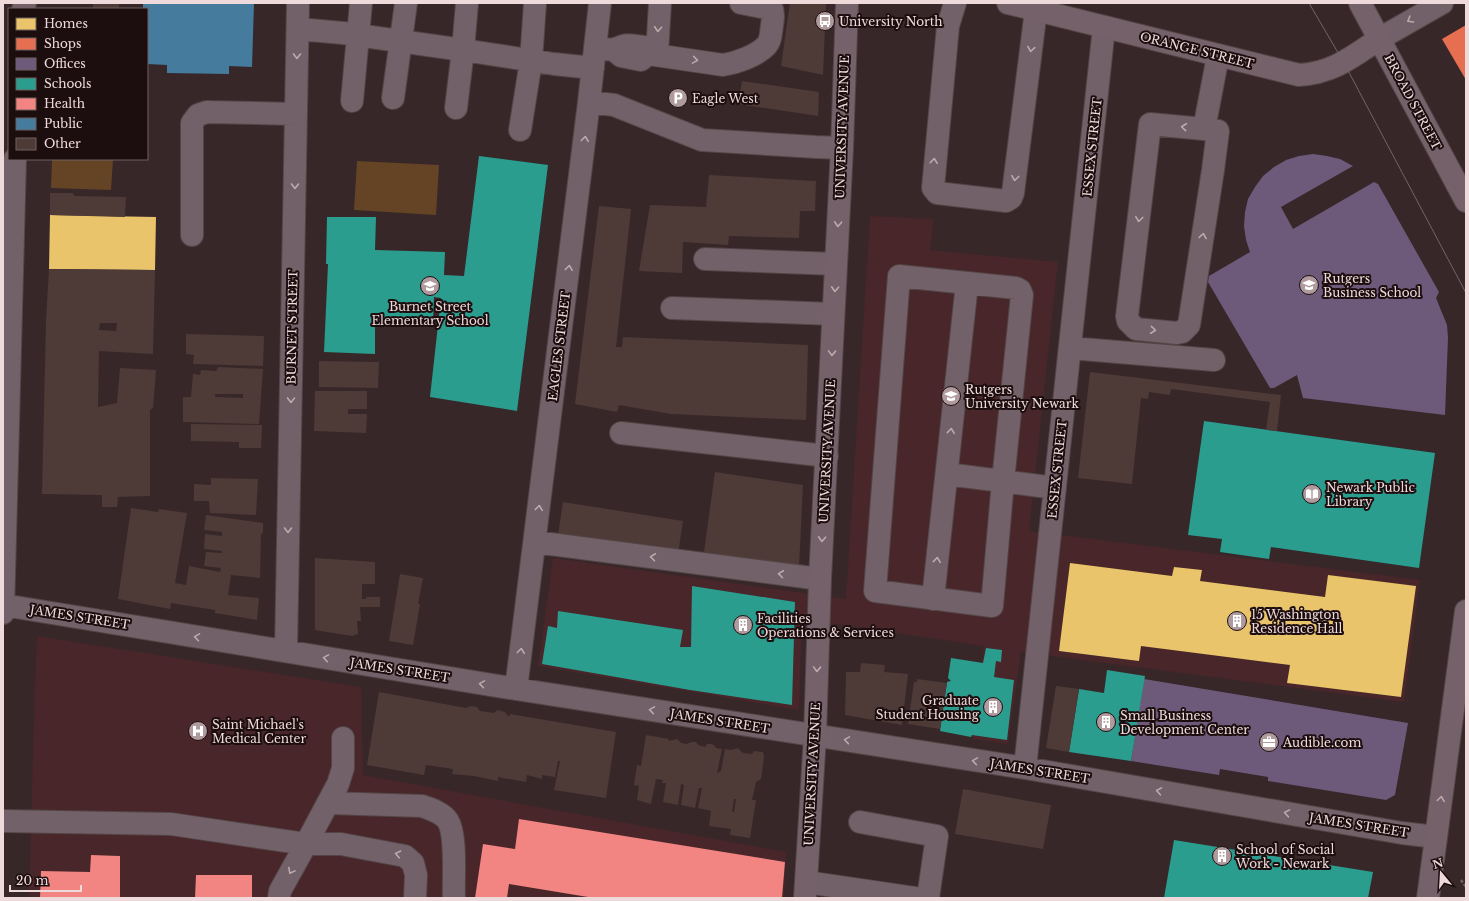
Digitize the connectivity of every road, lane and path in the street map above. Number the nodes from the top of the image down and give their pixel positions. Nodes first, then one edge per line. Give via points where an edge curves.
1 (298, 3) edge
2 (361, 3) edge
3 (406, 3) edge
4 (467, 3) edge
5 (535, 3) edge
6 (600, 3) edge
7 (660, 3) edge
8 (741, 3) edge
9 (847, 3) edge
10 (955, 3) edge
11 (1008, 3) edge
12 (1360, 3) edge
13 (1442, 3) edge
14 (1036, 10) junction
15 (1104, 28) junction
16 (298, 29) junction
17 (358, 35) junction
18 (1379, 39) junction
19 (400, 41) junction
20 (463, 50) junction
21 (652, 54) junction
22 (600, 55) junction
23 (1226, 57) junction
24 (531, 61) junction
25 (393, 98) dead end
26 (352, 101) dead end
27 (589, 102) junction
28 (456, 108) dead end
29 (296, 114) junction
30 (520, 130) dead end
31 (1211, 130) junction
32 (842, 148) junction
33 (15, 160) edge
34 (1466, 201) edge
35 (192, 235) dead end
36 (705, 259) dead end
37 (836, 264) junction
38 (967, 283) junction
39 (672, 308) dead end
40 (833, 314) junction
41 (1070, 348) junction
42 (1214, 360) dead end
43 (621, 433) dead end
44 (827, 456) junction
45 (946, 474) junction
46 (1003, 481) junction
47 (1055, 488) junction
48 (535, 542) junction
49 (820, 579) junction
50 (933, 599) junction
51 (3, 605) edge
52 (1466, 611) edge
53 (3, 613) edge
54 (286, 651) junction
55 (516, 689) junction
56 (815, 736) junction
57 (343, 738) dead end
58 (1025, 768) junction
59 (328, 803) junction
60 (3, 821) edge
61 (860, 822) dead end
62 (1436, 837) junction
63 (306, 844) junction
64 (1466, 883) edge
65 (1466, 887) edge
66 (806, 890) edge
67 (278, 898) edge
68 (415, 898) edge
69 (454, 898) edge
70 (915, 898) edge
71 (928, 898) edge
72 (1428, 898) edge

1 - 16 street, BURNET STREET
2 - 17 street
3 - 19 street
4 - 20 street
5 - 24 street
6 - 22 street, EAGLES STREET
7 -> 21 street
21 -> 8 street via 723,65 734,64 746,58 766,46 770,38 773,14 772,9
9 - 32 main road, UNIVERSITY AVENUE
14 -> 10 street via 1013,193 1006,201 937,193 932,188 948,26
11 - 14 main road, ORANGE STREET
12 - 18 main road, BROAD STREET
13 -> 18 street
14 - 15 main road, ORANGE STREET
15 - 23 main road, ORANGE STREET
15 - 41 street, ESSEX STREET
16 - 17 street
16 -> 29 street, BURNET STREET
17 - 19 street
17 - 26 street
18 - 23 main road, ORANGE STREET via 1344,63 1313,74 1299,75
18 - 34 main road, BROAD STREET
19 - 20 street
19 - 25 street
20 - 24 street
20 - 28 street
21 - 22 street via 641,60
22 - 24 street
22 - 27 street, EAGLES STREET
23 - 31 street
24 - 30 street
27 - 32 street via 614,105 702,140
48 -> 27 street, EAGLES STREET
29 - 35 street via 207,112 198,115 192,123
29 -> 54 street, BURNET STREET
31 -> 31 street via 1150,124 1127,316 1128,321 1136,329 1177,333 1189,325 1213,170
32 -> 37 main road, UNIVERSITY AVENUE
33 - 51 street
36 - 37 street
37 -> 40 main road, UNIVERSITY AVENUE
45 -> 38 street
38 - 46 street via 1016,288 1022,295
38 - 50 street via 899,276 875,591
39 - 40 street
40 -> 44 main road, UNIVERSITY AVENUE
41 - 42 street
41 - 47 street, ESSEX STREET
43 - 44 street
44 -> 49 main road, UNIVERSITY AVENUE
45 - 46 street
50 -> 45 street
46 - 47 street
46 - 50 street via 992,606
47 - 58 street, ESSEX STREET
49 -> 48 street
55 -> 48 street, EAGLES STREET
49 -> 56 main road, UNIVERSITY AVENUE
51 - 53 street
54 -> 51 street, JAMES STREET
62 -> 52 main road
55 -> 54 street, JAMES STREET
56 -> 55 street, JAMES STREET
58 -> 56 street, JAMES STREET
56 - 66 main road, UNIVERSITY AVENUE
57 - 59 street via 344,768
62 -> 58 street, JAMES STREET via 1394,832
59 - 63 street
59 - 69 street via 422,806 434,810 448,821 453,835
60 - 63 street via 171,824
61 - 71 street via 937,836
62 - 72 main road
63 -> 67 street
68 -> 63 street via 416,876 413,862 405,856 341,844
64 - 65 path via 1461,880
66 - 70 street

